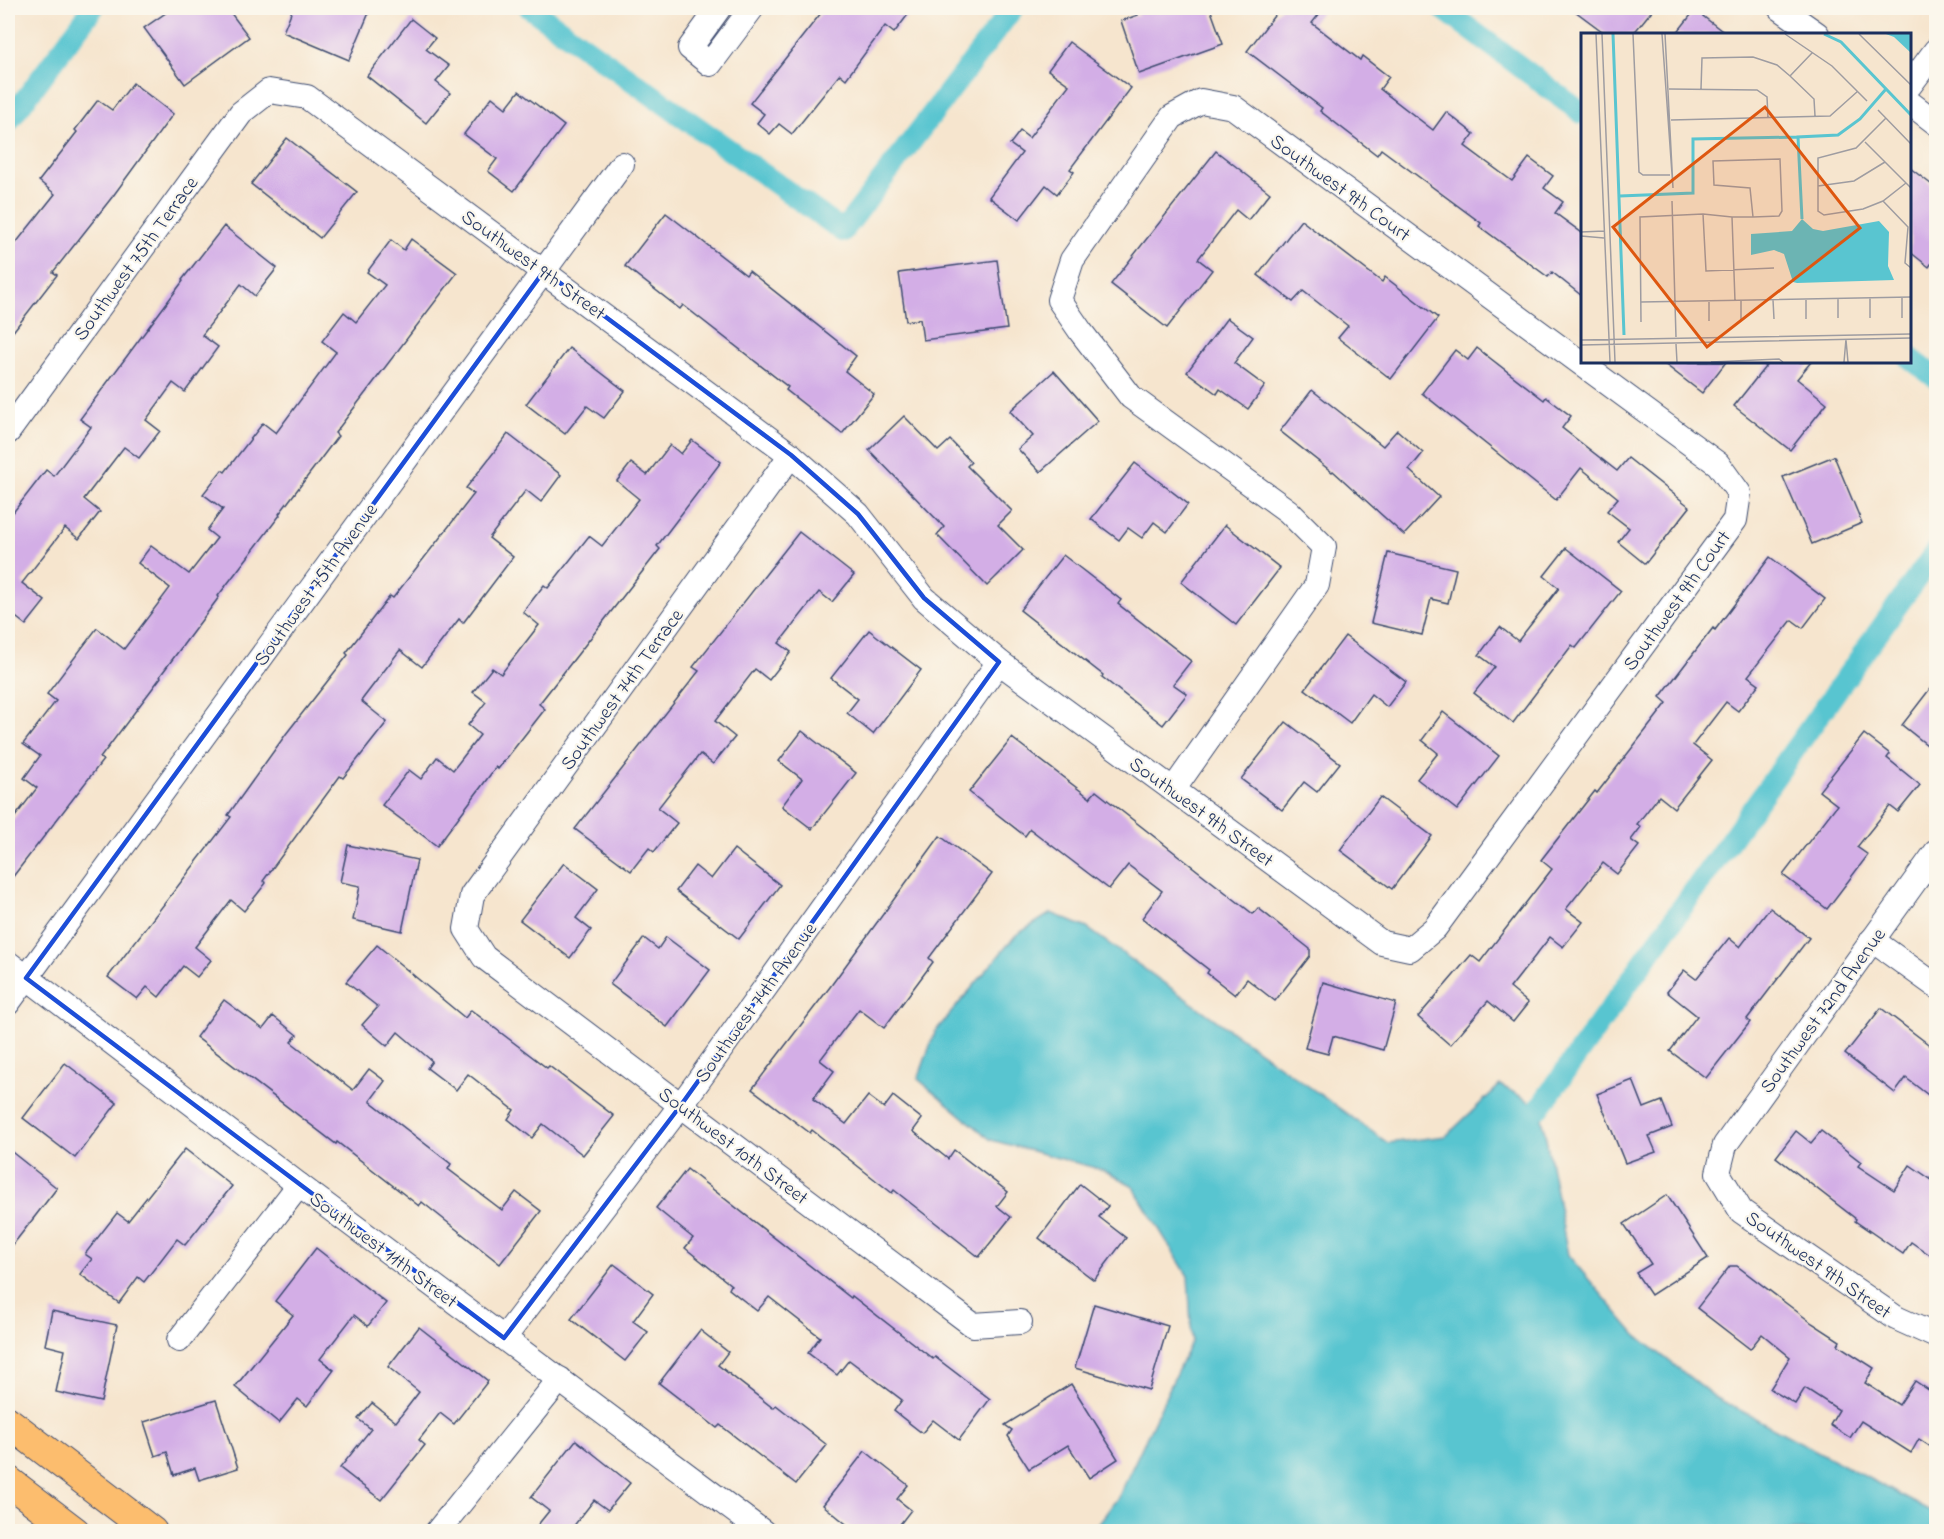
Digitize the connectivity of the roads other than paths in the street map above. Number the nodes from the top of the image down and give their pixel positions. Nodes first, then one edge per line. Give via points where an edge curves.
1 (719, 8) edge
2 (752, 8) edge
3 (1780, 8) edge
4 (1816, 33) edge
5 (1936, 50) edge
6 (1911, 84) edge
7 (269, 91) joint
8 (1911, 104) edge
9 (1936, 123) edge
10 (622, 164) dead end
11 (544, 271) junction
12 (8, 432) edge
13 (791, 455) junction
14 (999, 662) junction
15 (1173, 790) junction
16 (1936, 852) edge
17 (466, 929) joint
18 (1872, 940) junction
19 (1410, 949) joint
20 (17, 971) edge
21 (1936, 986) edge
22 (8, 1003) edge
23 (681, 1105) junction
24 (1719, 1173) joint
25 (299, 1185) junction
26 (1020, 1322) dead end
27 (1936, 1336) edge
28 (504, 1338) junction
29 (179, 1340) dead end
30 (560, 1379) junction
31 (8, 1422) edge
32 (8, 1481) edge
33 (75, 1532) edge
34 (152, 1532) edge
35 (437, 1532) edge
36 (763, 1532) edge

1 - 2 street via 690,48 710,64
3 - 4 street
5 - 6 street
7 - 11 street, Southwest 9th Street via 307,97
7 - 12 street, Southwest 75th Terrace via 241,113
8 - 9 street
10 - 11 street, Southwest 75th Avenue
11 - 13 street, Southwest 9th Street
11 - 20 street, Southwest 75th Avenue
13 - 14 street, Southwest 9th Street via 858,514 924,598
13 - 17 street, Southwest 74th Terrace via 472,895
14 - 15 street, Southwest 9th Street
14 - 23 street, Southwest 74th Avenue
15 - 19 street, Southwest 9th Street via 1382,943
15 - 19 street, Southwest 9th Court via 1317,585 1324,547 1288,511 1131,397 1059,300 1072,260 1172,117 1201,101 1233,107 1718,464 1739,493 1735,520 1435,928
16 - 18 street, Southwest 72nd Avenue
17 - 23 street, Southwest 10th Street via 484,957
18 - 21 street
18 - 24 street, Southwest 72nd Avenue via 1725,1145
20 - 22 street, Southwest 75th Avenue
20 - 25 street, Southwest 11th Street
23 - 26 street, Southwest 10th Street via 974,1325
23 - 28 street, Southwest 74th Avenue
24 - 27 street, Southwest 9th Street via 1741,1211 1896,1318
25 - 28 street, Southwest 11th Street
25 - 29 street
28 - 30 street, Southwest 11th Street
30 - 35 street
30 - 36 street, Southwest 11th Street
31 - 34 main road
32 - 33 main road

